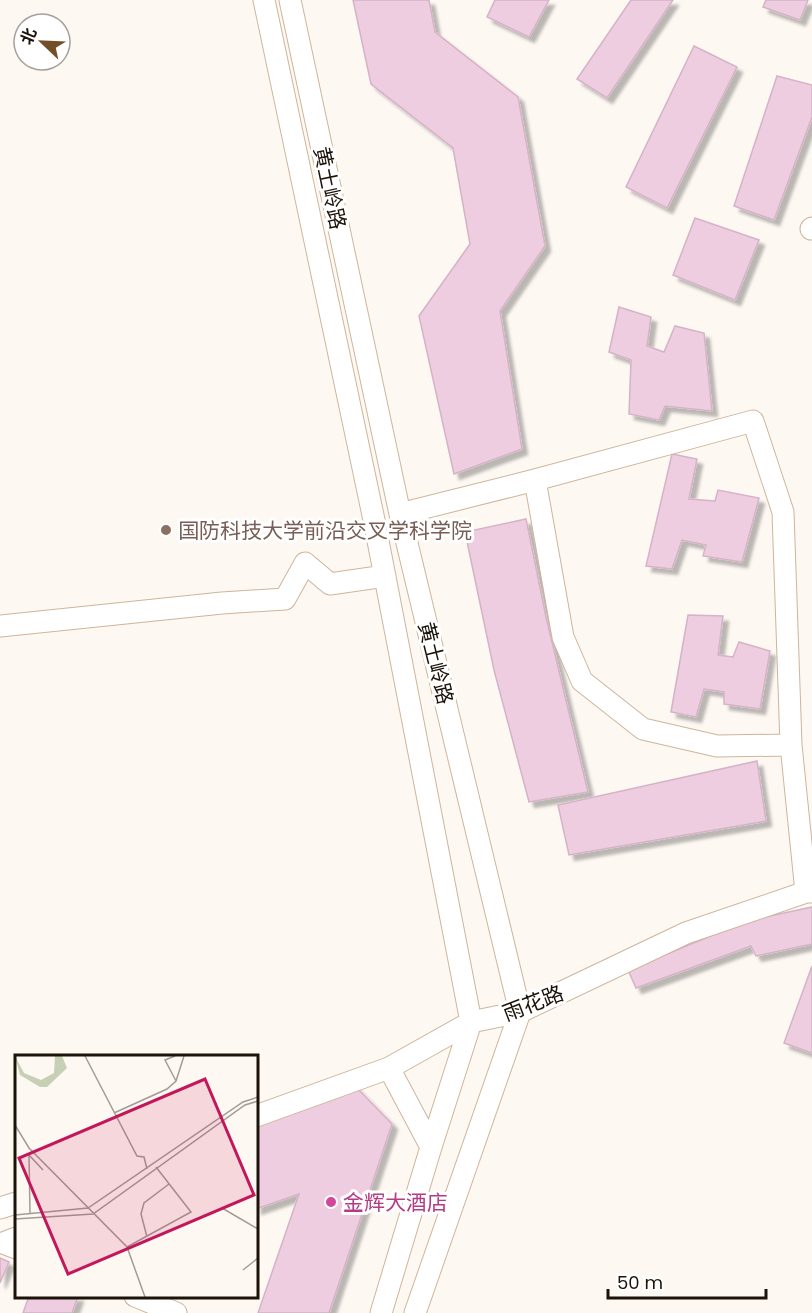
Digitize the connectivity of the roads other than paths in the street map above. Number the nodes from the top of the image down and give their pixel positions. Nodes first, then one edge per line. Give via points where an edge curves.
1 (264, 0) edge
2 (290, 0) edge
3 (535, 480) junction
4 (400, 514) junction
5 (385, 576) junction
6 (0, 626) edge
7 (791, 745) junction
8 (809, 892) edge
9 (520, 1012) junction
10 (471, 1023) junction
11 (389, 1068) junction
12 (258, 1115) edge
13 (430, 1148) junction
14 (15, 1203) edge
15 (0, 1208) edge
16 (15, 1238) edge
17 (15, 1248) edge
18 (140, 1298) edge
19 (176, 1313) edge
20 (381, 1313) edge
21 (415, 1313) edge

1 - 5 street, 黄土岭路
2 - 4 street, 黄土岭路
3 - 4 street
3 - 7 street via 563,637 582,681 642,729 717,746
3 - 7 street via 753,421 783,512
4 - 9 street, 黄土岭路
5 - 6 street via 330,584 305,562 285,599
5 - 10 street, 黄土岭路
7 - 8 street
8 - 9 street, 雨花路 via 686,933
9 - 10 street, 雨花路
9 - 21 street
10 - 11 street, 雨花路
10 - 13 street, 黄土岭路
11 - 12 street, 雨花路
11 - 13 street
13 - 20 street, 黄土岭路
14 - 15 street
16 - 17 street via 3,1243
18 - 19 street

